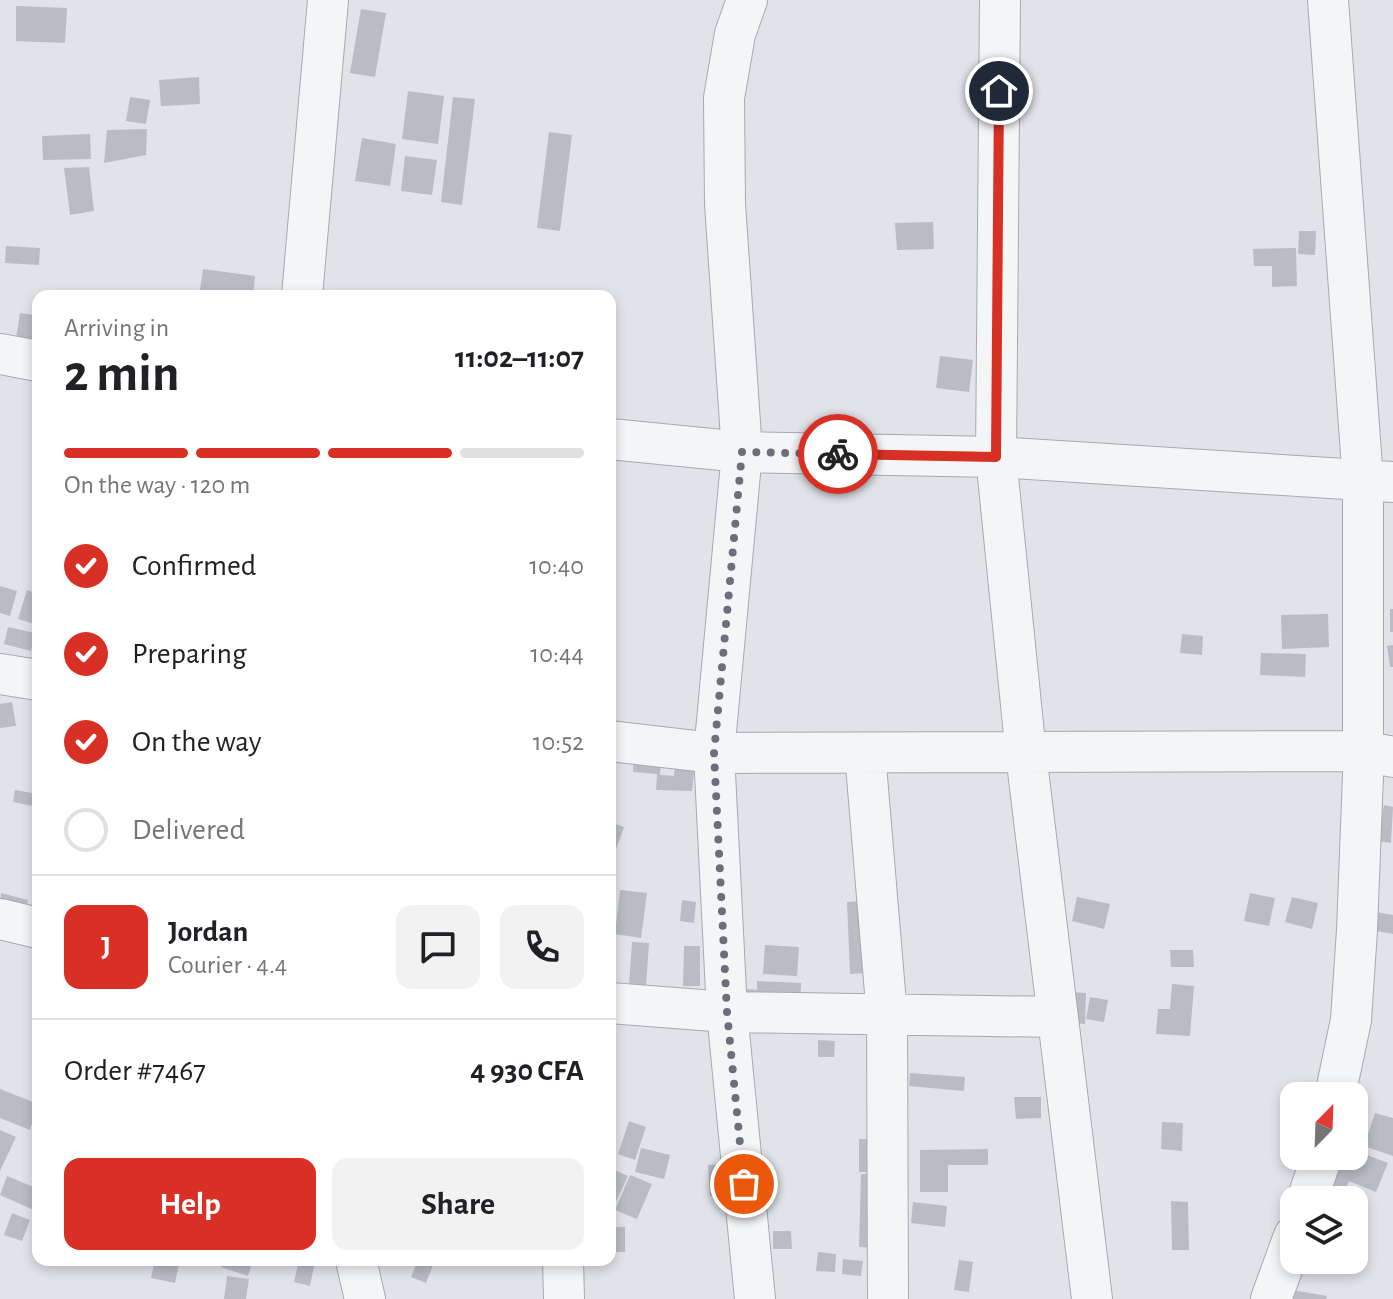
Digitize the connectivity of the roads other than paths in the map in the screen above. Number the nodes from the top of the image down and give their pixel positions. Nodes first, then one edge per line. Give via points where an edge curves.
1 (328, 0) edge
2 (747, 0) edge
3 (1000, 0) edge
4 (1328, 0) edge
5 (303, 290) edge
6 (0, 354) edge
7 (32, 360) edge
8 (616, 440) edge
9 (742, 452) junction
10 (996, 457) junction
11 (1378, 481) edge
12 (0, 674) edge
13 (32, 679) edge
14 (616, 742) edge
15 (714, 753) junction
16 (865, 753) junction
17 (1026, 754) junction
18 (1378, 754) edge
19 (616, 1003) edge
20 (727, 1012) junction
21 (887, 1016) junction
22 (1058, 1017) junction
23 (1338, 1082) edge
24 (357, 1266) edge
25 (563, 1266) edge
26 (1280, 1274) edge
27 (365, 1299) edge
28 (564, 1299) edge
29 (755, 1299) edge
30 (888, 1299) edge
31 (1092, 1299) edge
32 (1271, 1299) edge

1 - 5 street
2 - 9 street via 724,98 725,204
3 - 10 street
4 - 11 street
6 - 7 street
8 - 9 street
9 - 10 street
9 - 15 street
10 - 11 street
10 - 17 street
11 - 18 street
12 - 13 street
14 - 15 street
15 - 16 street
15 - 20 street
16 - 17 street
16 - 21 street
17 - 18 street
17 - 22 street
18 - 23 street via 1351,1020
19 - 20 street
20 - 21 street
20 - 29 street
21 - 22 street
21 - 30 street
22 - 31 street
24 - 27 street
25 - 28 street
26 - 32 street

